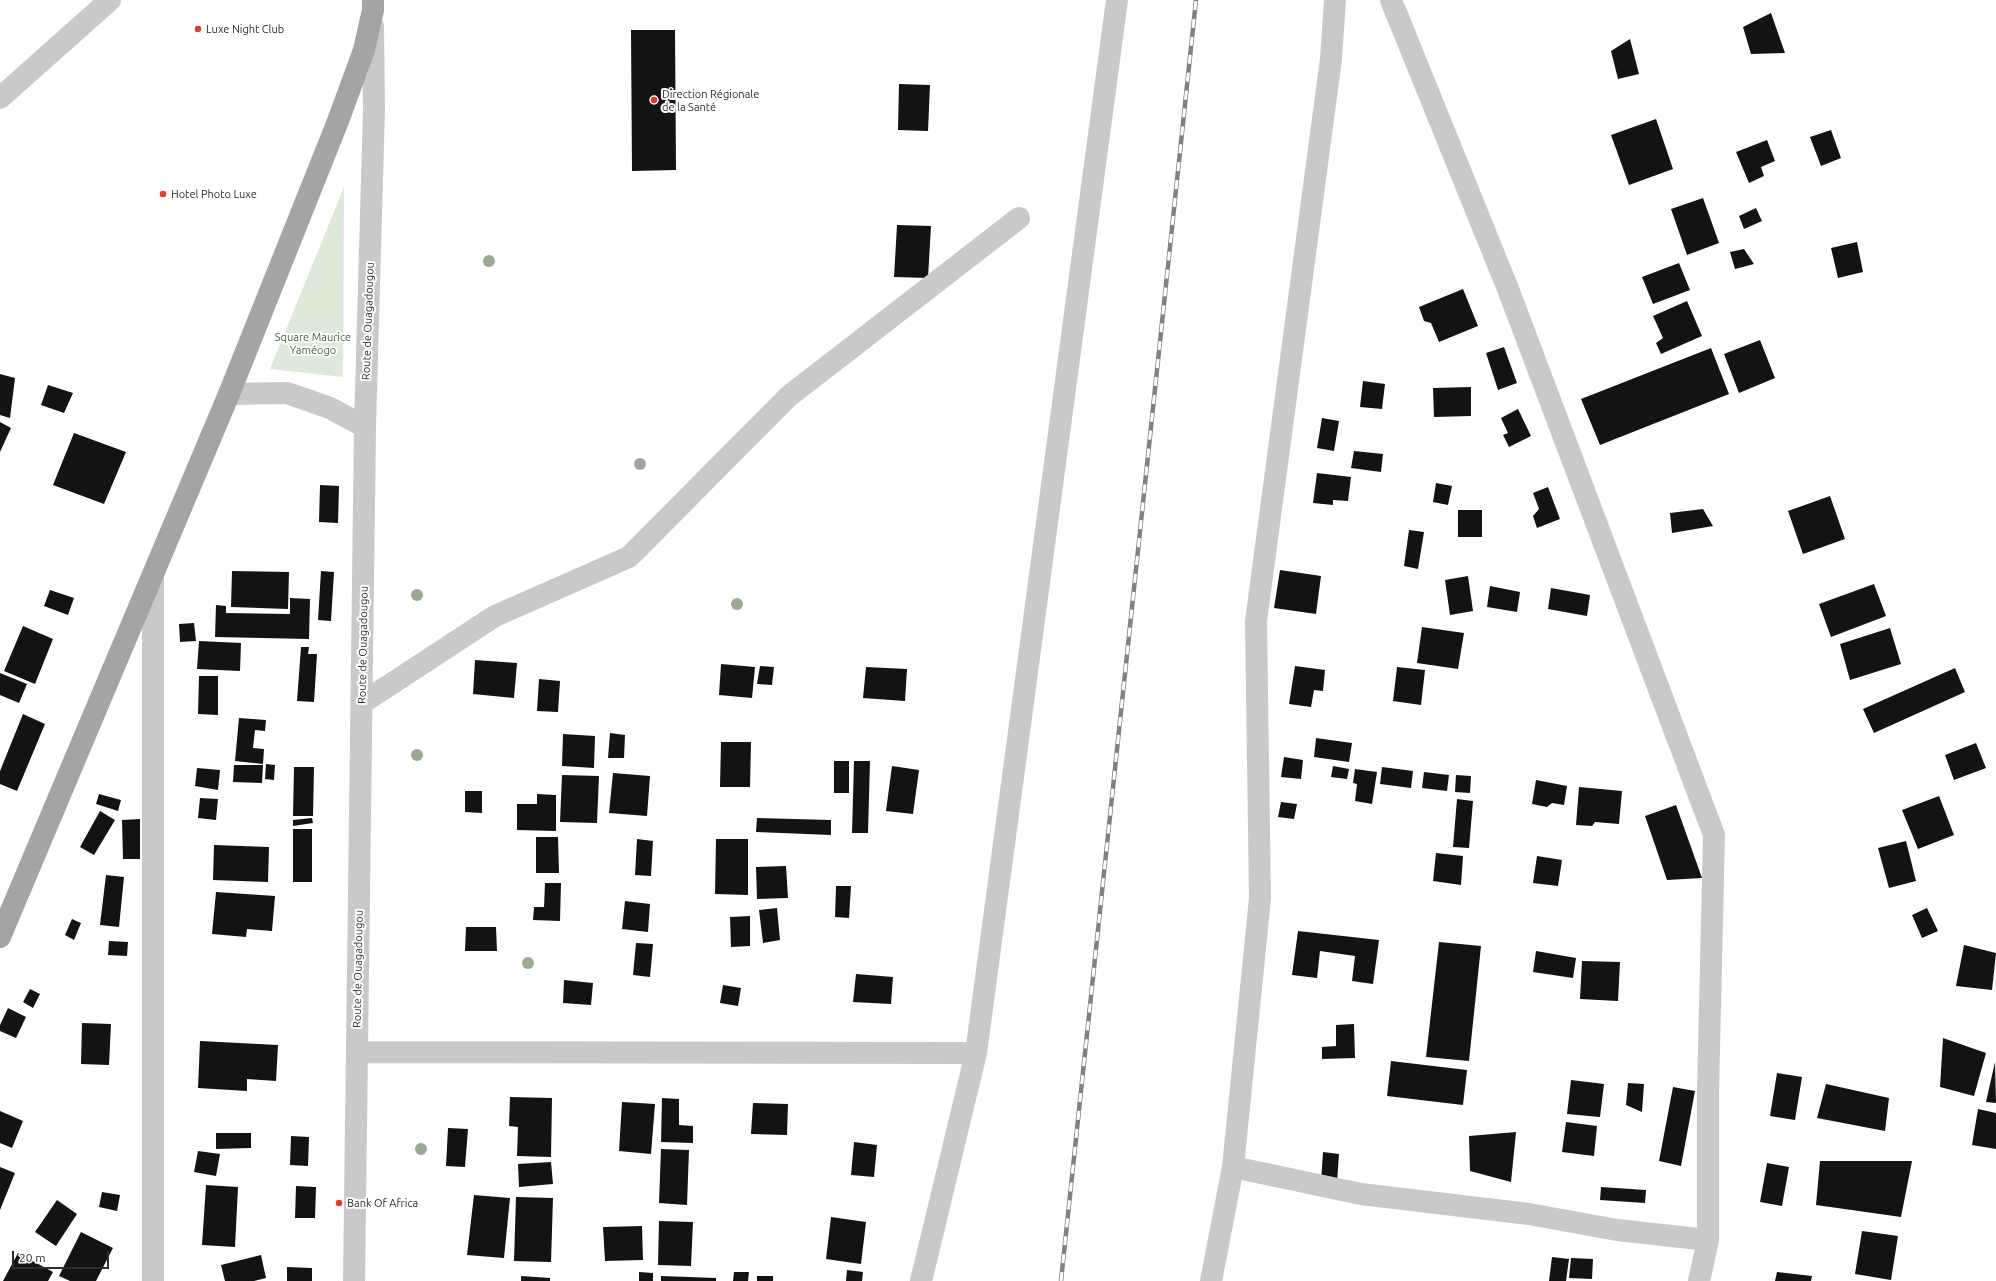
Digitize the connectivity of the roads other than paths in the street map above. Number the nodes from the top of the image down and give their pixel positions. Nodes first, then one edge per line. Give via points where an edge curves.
1 (110, 0) edge
2 (1117, 0) edge
3 (1335, 0) edge
4 (1391, 0) edge
5 (373, 5) edge
6 (0, 98) edge
7 (1019, 218) dead end
8 (229, 394) junction
9 (365, 427) junction
10 (153, 576) junction
11 (362, 703) junction
12 (0, 937) edge
13 (357, 1052) junction
14 (976, 1053) junction
15 (1233, 1167) junction
16 (1708, 1240) junction
17 (153, 1281) edge
18 (354, 1281) edge
19 (921, 1281) edge
20 (1211, 1281) edge
21 (1699, 1281) edge

1 - 6 street
2 - 14 street
3 - 15 street via 1330,67 1256,621 1260,898
4 - 16 street via 1508,290 1714,835 1708,1084
5 - 8 main road via 364,50 338,121
5 - 9 street, Route de Ouagadougou via 374,110
7 - 11 street via 789,396 629,557 495,616
8 - 9 street via 287,393 330,408
8 - 10 main road
9 - 11 street, Route de Ouagadougou
10 - 12 main road
10 - 17 street
11 - 13 street, Route de Ouagadougou
13 - 14 street
13 - 18 street, Route de Ouagadougou
14 - 19 street
15 - 16 street via 1361,1194 1529,1214 1617,1230
15 - 20 street
16 - 21 street

